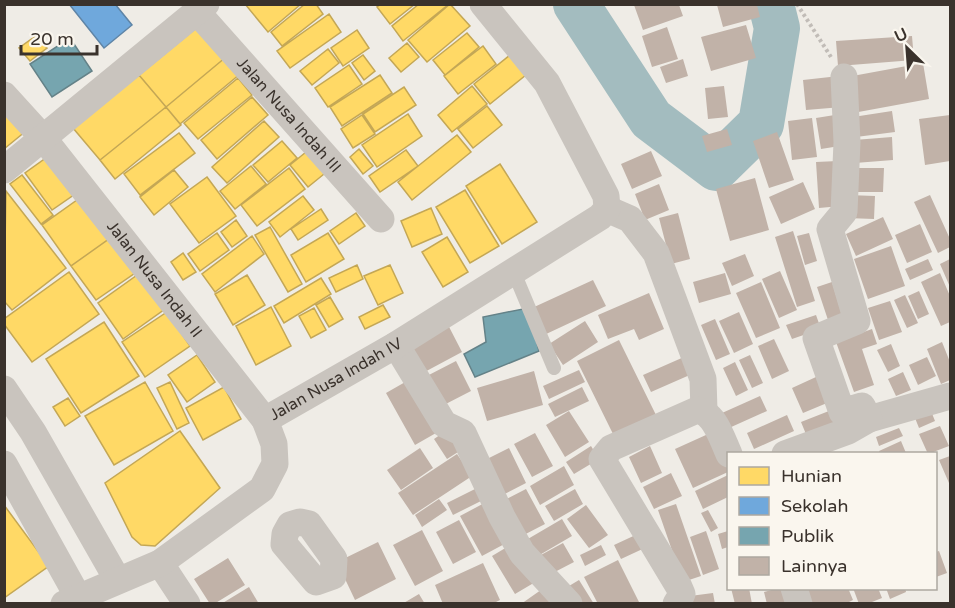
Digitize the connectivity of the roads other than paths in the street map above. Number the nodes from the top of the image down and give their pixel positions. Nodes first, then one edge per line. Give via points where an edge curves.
1 (483, 4) edge
2 (202, 8) edge
3 (844, 77) road end
4 (4, 95) edge
5 (44, 139) junction
6 (4, 170) edge
7 (607, 206) junction
8 (381, 219) dead end
9 (513, 270) junction
10 (396, 345) junction
11 (554, 368) dead end
12 (4, 389) edge
13 (951, 396) edge
14 (704, 411) junction
15 (869, 419) junction
16 (265, 420) junction
17 (728, 452) edge
18 (788, 452) edge
19 (4, 464) edge
20 (261, 489) junction
21 (290, 525) dead end
22 (160, 563) junction
23 (117, 579) junction
24 (71, 600) edge
25 (187, 603) edge
26 (569, 603) edge
27 (676, 603) edge

1 - 7 street via 547,83
2 - 5 street
2 - 8 street, Jalan Nusa Indah III
3 - 15 street via 844,212 830,229 857,321 816,338 842,412 862,406
4 - 5 street, Jalan Nusa Indah II
5 - 6 street
5 - 16 street, Jalan Nusa Indah II
7 - 9 street, Jalan Nusa Indah IV via 600,217
7 - 14 street via 630,219 656,253 703,379
9 - 10 street, Jalan Nusa Indah IV
9 - 11 lane
10 - 16 street, Jalan Nusa Indah IV
10 - 26 street via 444,424 463,433 522,553
12 - 23 street
13 - 15 street
14 - 17 street
14 - 27 street via 689,412 611,448 602,459 679,587 682,594
15 - 18 street
16 - 20 street, Jalan Nusa Indah IV via 274,444 275,464
19 - 24 street
20 - 21 street
20 - 22 street, Jalan Nusa Indah IV
22 - 23 street, Jalan Nusa Indah IV
22 - 25 street
23 - 24 street, Jalan Nusa Indah IV

